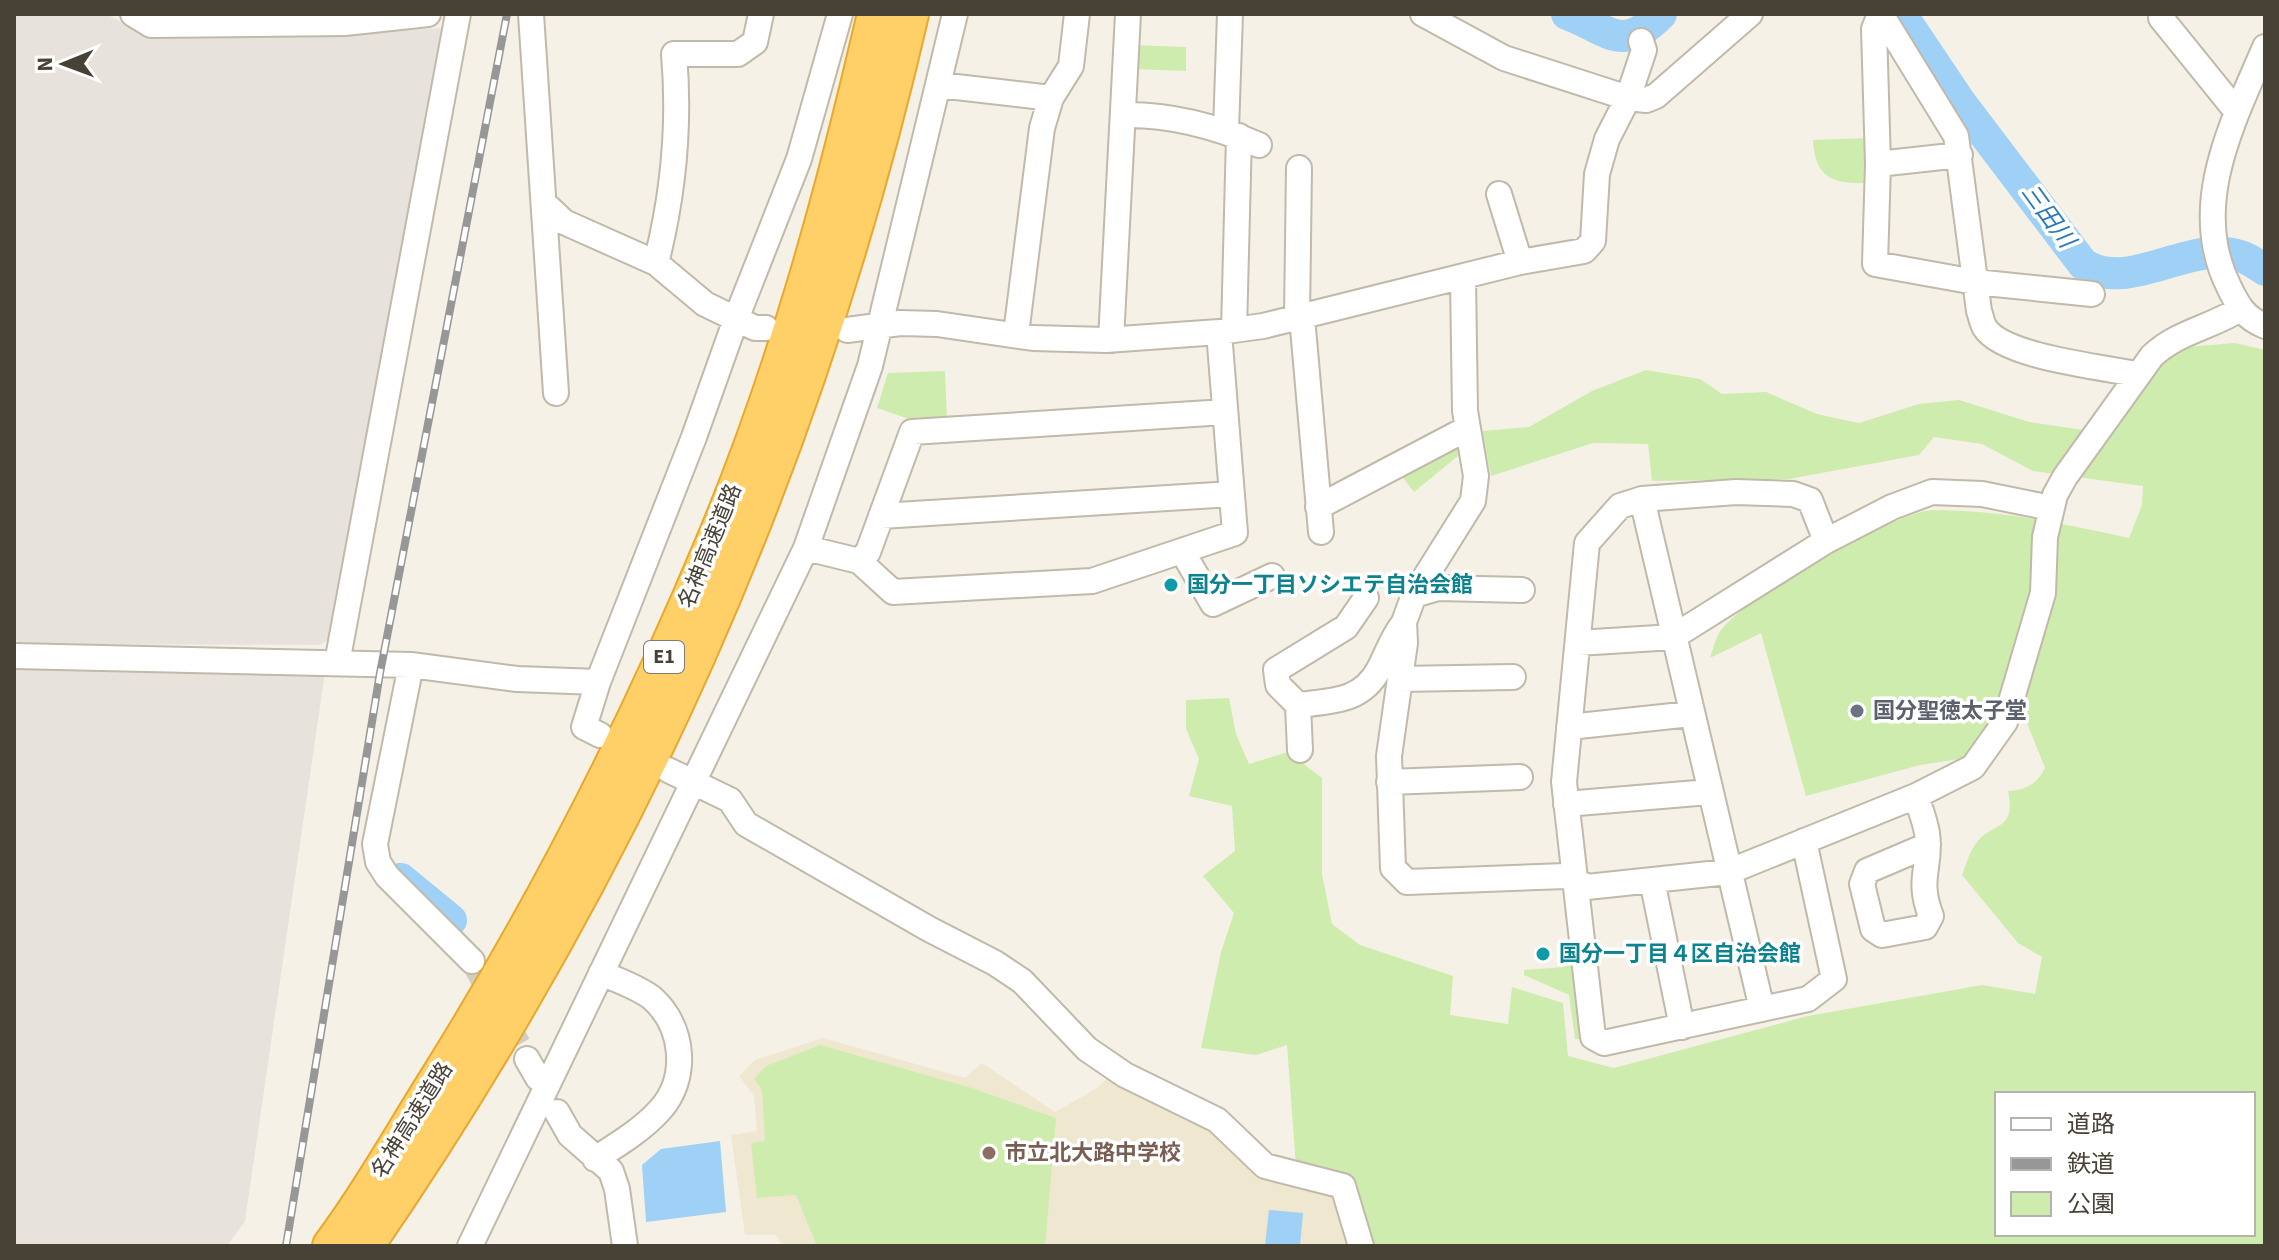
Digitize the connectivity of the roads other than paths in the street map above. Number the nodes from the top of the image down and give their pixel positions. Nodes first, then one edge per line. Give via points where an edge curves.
1 (133, 14) edge
2 (428, 14) edge
3 (458, 14) edge
4 (531, 14) edge
5 (761, 14) edge
6 (840, 14) edge
7 (876, 14) edge
8 (910, 14) edge
9 (955, 14) edge
10 (1077, 14) edge
11 (1128, 14) edge
12 (1230, 14) edge
13 (1423, 14) edge
14 (1750, 14) edge
15 (1880, 14) edge
16 (366, 17) edge
17 (2161, 18) dead end
18 (1641, 41) dead end
19 (2265, 47) edge
20 (939, 85) junction
21 (1051, 98) junction
22 (1628, 98) junction
23 (2237, 112) junction
24 (1123, 115) junction
25 (1241, 137) junction
26 (1960, 155) junction
27 (1878, 164) junction
28 (1299, 168) dead end
29 (1499, 194) dead end
30 (546, 205) junction
31 (1520, 262) junction
32 (656, 263) junction
33 (1463, 279) junction
34 (1975, 282) junction
35 (2092, 294) dead end
36 (2240, 309) junction
37 (1299, 317) junction
38 (736, 319) junction
39 (880, 326) junction
40 (2265, 326) edge
41 (766, 328) dead end
42 (847, 330) dead end
43 (1226, 331) junction
44 (1016, 334) junction
45 (1111, 340) junction
46 (2136, 374) junction
47 (556, 393) dead end
48 (1225, 412) junction
49 (1468, 428) junction
50 (1232, 494) junction
51 (1642, 499) junction
52 (1318, 507) junction
53 (2051, 508) junction
54 (881, 516) junction
55 (1321, 532) dead end
56 (1826, 541) junction
57 (806, 548) junction
58 (1182, 551) junction
59 (859, 561) junction
60 (1272, 576) dead end
61 (1522, 590) dead end
62 (1414, 595) junction
63 (1366, 598) dead end
64 (1404, 622) junction
65 (1673, 637) junction
66 (1578, 643) junction
67 (14, 656) edge
68 (337, 663) junction
69 (411, 665) junction
70 (1513, 677) dead end
71 (1400, 679) junction
72 (598, 682) junction
73 (1298, 705) junction
74 (1691, 714) junction
75 (1569, 727) junction
76 (600, 735) dead end
77 (1300, 750) dead end
78 (668, 770) dead end
79 (1520, 777) dead end
80 (1389, 782) junction
81 (695, 784) junction
82 (1709, 792) junction
83 (1916, 796) junction
84 (1566, 804) junction
85 (1804, 841) junction
86 (1928, 845) dead end
87 (1728, 872) junction
88 (1652, 880) junction
89 (1574, 881) junction
90 (472, 961) tunnel mouth
91 (601, 973) junction
92 (1762, 1009) junction
93 (1682, 1027) junction
94 (557, 1112) dead end
95 (595, 1159) junction
96 (331, 1246) edge
97 (365, 1246) edge
98 (470, 1246) edge
99 (625, 1246) edge
100 (1361, 1246) edge

1 - 16 street via 151,25
2 - 16 street
3 - 68 street
4 - 30 street
5 - 32 street via 755,42 738,54 674,54 678,103 665,228
6 - 38 street via 799,159
7 - 96 highway, 名神高速道路 / E1 via 846,146 787,344 710,553 637,717 505,973
8 - 97 highway, 名神高速道路 / E1 via 881,143 838,290 710,634 639,785 535,980 444,1131
9 - 20 street
10 - 21 street via 1071,66
11 - 24 street
12 - 25 street
13 - 22 street via 1504,58
14 - 22 street via 1656,96
15 - 26 street via 1949,120
15 - 27 street via 1874,29
17 - 23 street
18 - 22 street via 1644,50
19 - 23 street
20 - 21 street
20 - 39 street
21 - 44 street via 1042,128
22 - 31 street via 1597,174 1593,241 1584,251
23 - 36 street via 2217,164 2216,253
24 - 25 street via 1158,114
24 - 45 street
25 - 43 street
26 - 27 street
26 - 34 street
27 - 34 street via 1875,264
28 - 37 street
29 - 31 street
30 - 32 street via 564,222
30 - 47 street
31 - 33 street
32 - 38 street via 705,304
33 - 37 street
33 - 49 street
34 - 35 street
34 - 46 street via 1986,329 2001,342
36 - 40 street
36 - 46 street via 2169,339
37 - 43 street
37 - 52 street
38 - 41 street
38 - 72 street
39 - 42 street
39 - 44 street via 937,324
39 - 57 street via 848,436
43 - 45 street
43 - 48 street
44 - 45 street
46 - 53 street via 2065,477
48 - 50 street
48 - 54 street via 912,432
49 - 52 street
49 - 62 street via 1476,476 1473,501
50 - 54 street
50 - 58 street via 1235,533
51 - 56 street via 1793,494 1810,500
51 - 65 street
51 - 66 street via 1620,506 1587,543
52 - 55 street
53 - 56 street via 1982,494 1932,492
53 - 83 street via 2043,593 2005,722 1973,767
54 - 59 street via 868,552
56 - 65 street
57 - 59 street
57 - 81 street
58 - 59 street via 1092,581 893,592
58 - 60 street via 1213,604
61 - 62 street via 1438,588
62 - 64 street
63 - 73 street via 1346,627 1276,670 1278,685
64 - 71 street
64 - 73 street via 1362,692
65 - 66 street
65 - 74 street
66 - 75 street
67 - 68 street
68 - 69 street
69 - 72 street via 517,679
69 - 90 street via 375,844 378,862
70 - 71 street
71 - 80 street
72 - 76 street via 584,727
73 - 77 street
74 - 75 street
74 - 82 street
75 - 84 street
78 - 81 street
79 - 80 street
80 - 89 street via 1393,868 1407,882 1566,876
81 - 91 street
81 - 100 street via 730,800 746,824 1022,981 1087,1049 1125,1075 1217,1120 1265,1166 1343,1186
82 - 84 street
82 - 87 street
83 - 85 street
83 - 86 street
84 - 89 street
85 - 87 street
85 - 92 street via 1834,979 1808,999
87 - 88 street
87 - 92 street
88 - 89 street via 1587,887
88 - 93 street
89 - 93 street via 1593,1037 1604,1043
91 - 95 street via 651,998 668,1018 678,1041 680,1068 661,1109
91 - 98 street
92 - 93 street
94 - 95 street via 570,1135
95 - 99 street via 611,1171

